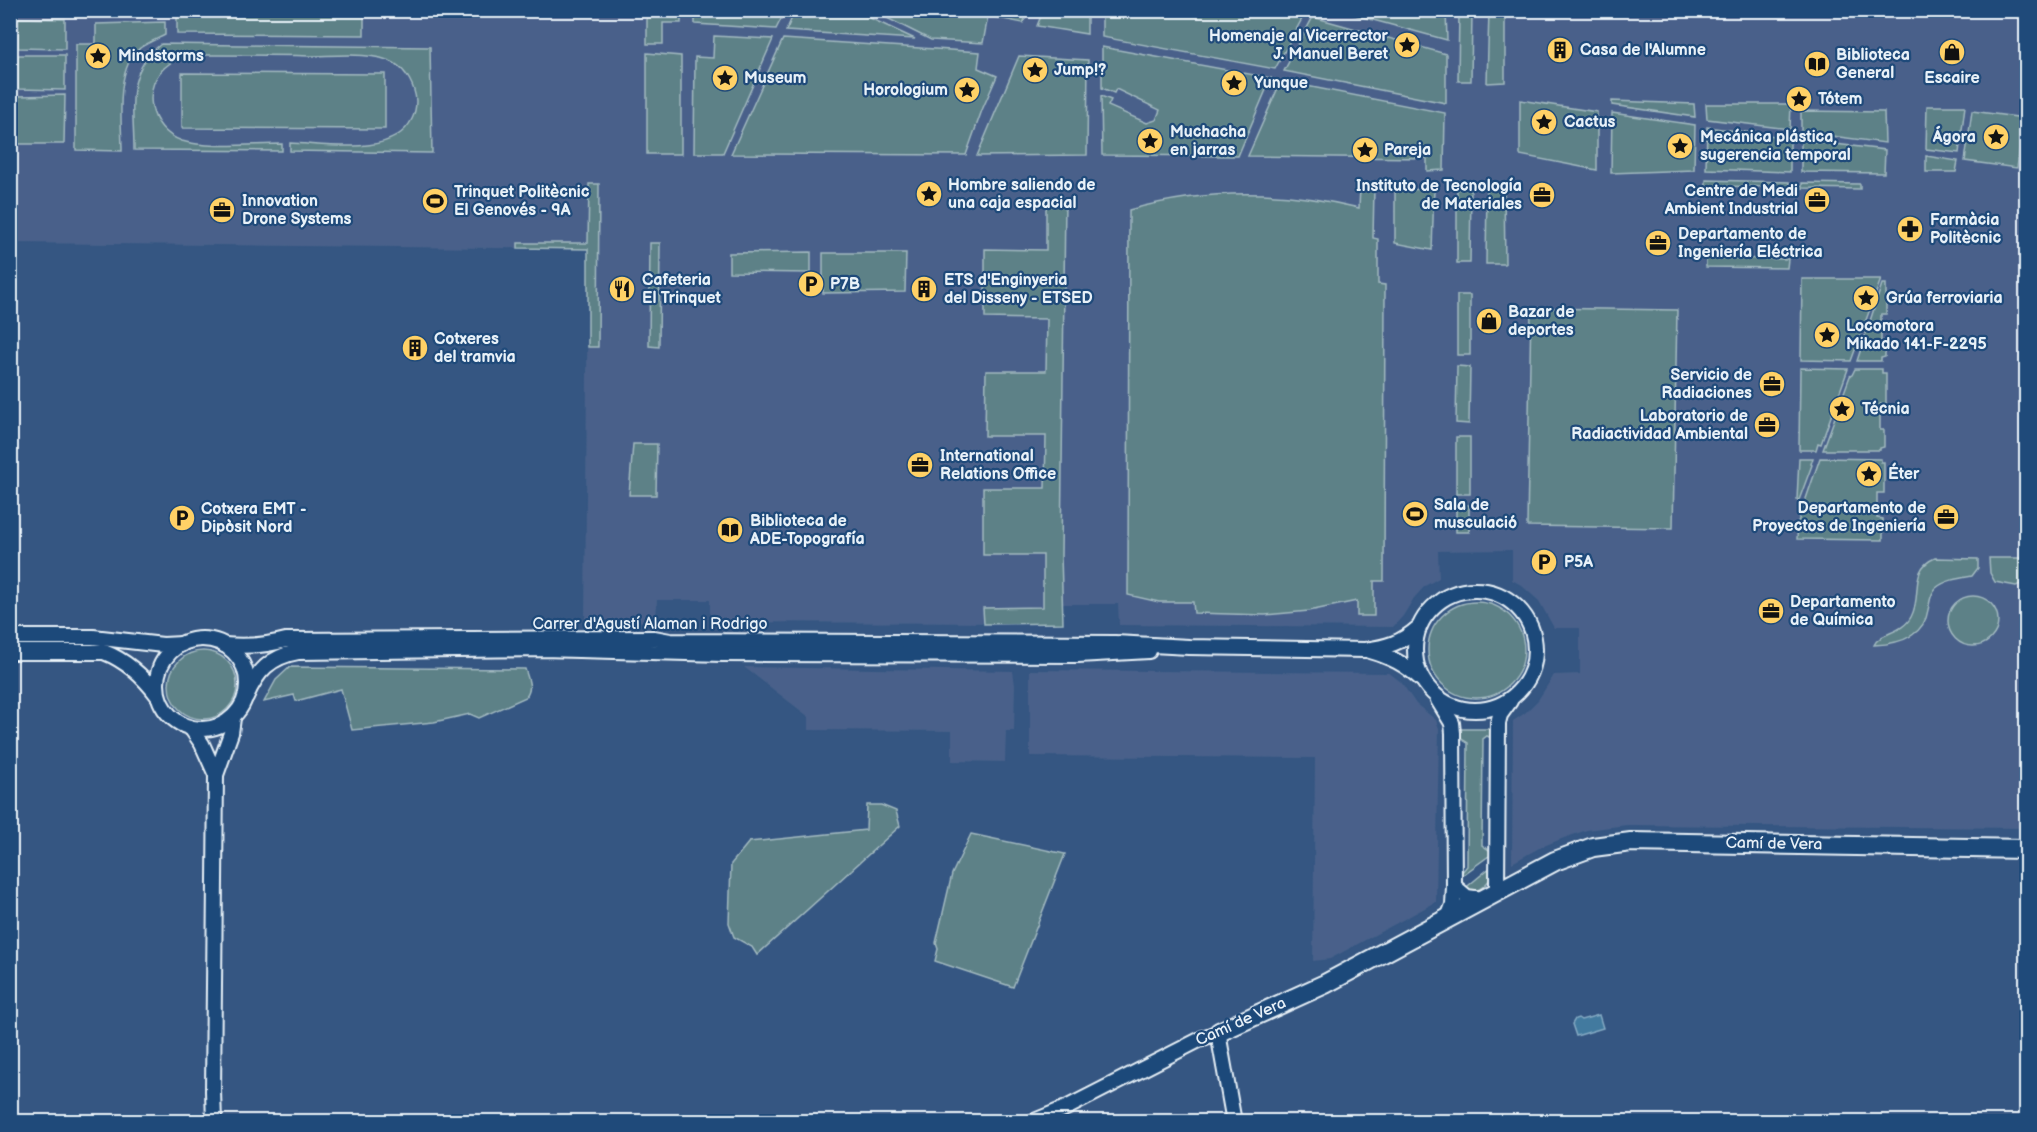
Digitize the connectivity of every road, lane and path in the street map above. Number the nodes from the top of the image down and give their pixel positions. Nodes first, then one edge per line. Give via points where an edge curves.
1 (1418, 628) junction
2 (10, 637) edge
3 (182, 644) junction
4 (1076, 644) junction
5 (224, 645) junction
6 (1189, 647) junction
7 (1365, 650) junction
8 (10, 651) edge
9 (856, 654) junction
10 (1424, 682) junction
11 (158, 696) junction
12 (1435, 696) junction
13 (1514, 696) junction
14 (246, 697) junction
15 (233, 718) junction
16 (191, 729) junction
17 (216, 775) junction
18 (2026, 849) edge
19 (1497, 858) junction
20 (1528, 875) junction
21 (1454, 886) junction
22 (1489, 895) junction
23 (1448, 918) junction
24 (1220, 1032) junction
25 (214, 1122) edge
26 (1032, 1122) edge
27 (1234, 1122) edge

1 - 7 street, Carrer d'Agustí Alaman i Rodrigo via 1397,644
1 - 10 street via 1415,656
1 - 13 street via 1436,604 1460,591 1490,591 1505,597 1528,620 1536,651 1527,681
2 - 3 street via 93,637
3 - 5 street via 203,639
3 - 11 street via 164,660
4 - 5 street, Carrer d'Agustí Alaman i Rodrigo via 642,638 286,640 264,646
4 - 6 street, Carrer d'Agustí Alaman i Rodrigo
4 - 9 street, Carrer d'Agustí Alaman i Rodrigo via 1057,649 914,649
5 - 14 street via 242,662
6 - 7 street, Carrer d'Agustí Alaman i Rodrigo
6 - 9 street, Carrer d'Agustí Alaman i Rodrigo via 1078,655
7 - 10 street, Carrer d'Agustí Alaman i Rodrigo via 1396,660
8 - 11 street via 104,652 123,661
9 - 14 street, Carrer d'Agustí Alaman i Rodrigo via 543,649 298,652 271,661 252,683
10 - 12 street
11 - 16 street via 170,717
12 - 13 street via 1450,705 1483,710
12 - 21 street via 1452,723
13 - 19 street via 1498,723
14 - 15 street
15 - 16 street via 213,728
15 - 17 street
16 - 17 street
17 - 25 street
18 - 20 street, Camí de Vera via 1631,842 1593,847
19 - 20 street via 1502,869 1511,874
19 - 22 street
20 - 22 street, Camí de Vera
21 - 22 street via 1467,897
21 - 23 street
22 - 23 street, Camí de Vera
23 - 24 street, Camí de Vera via 1325,984
24 - 26 street, Camí de Vera
24 - 27 street

